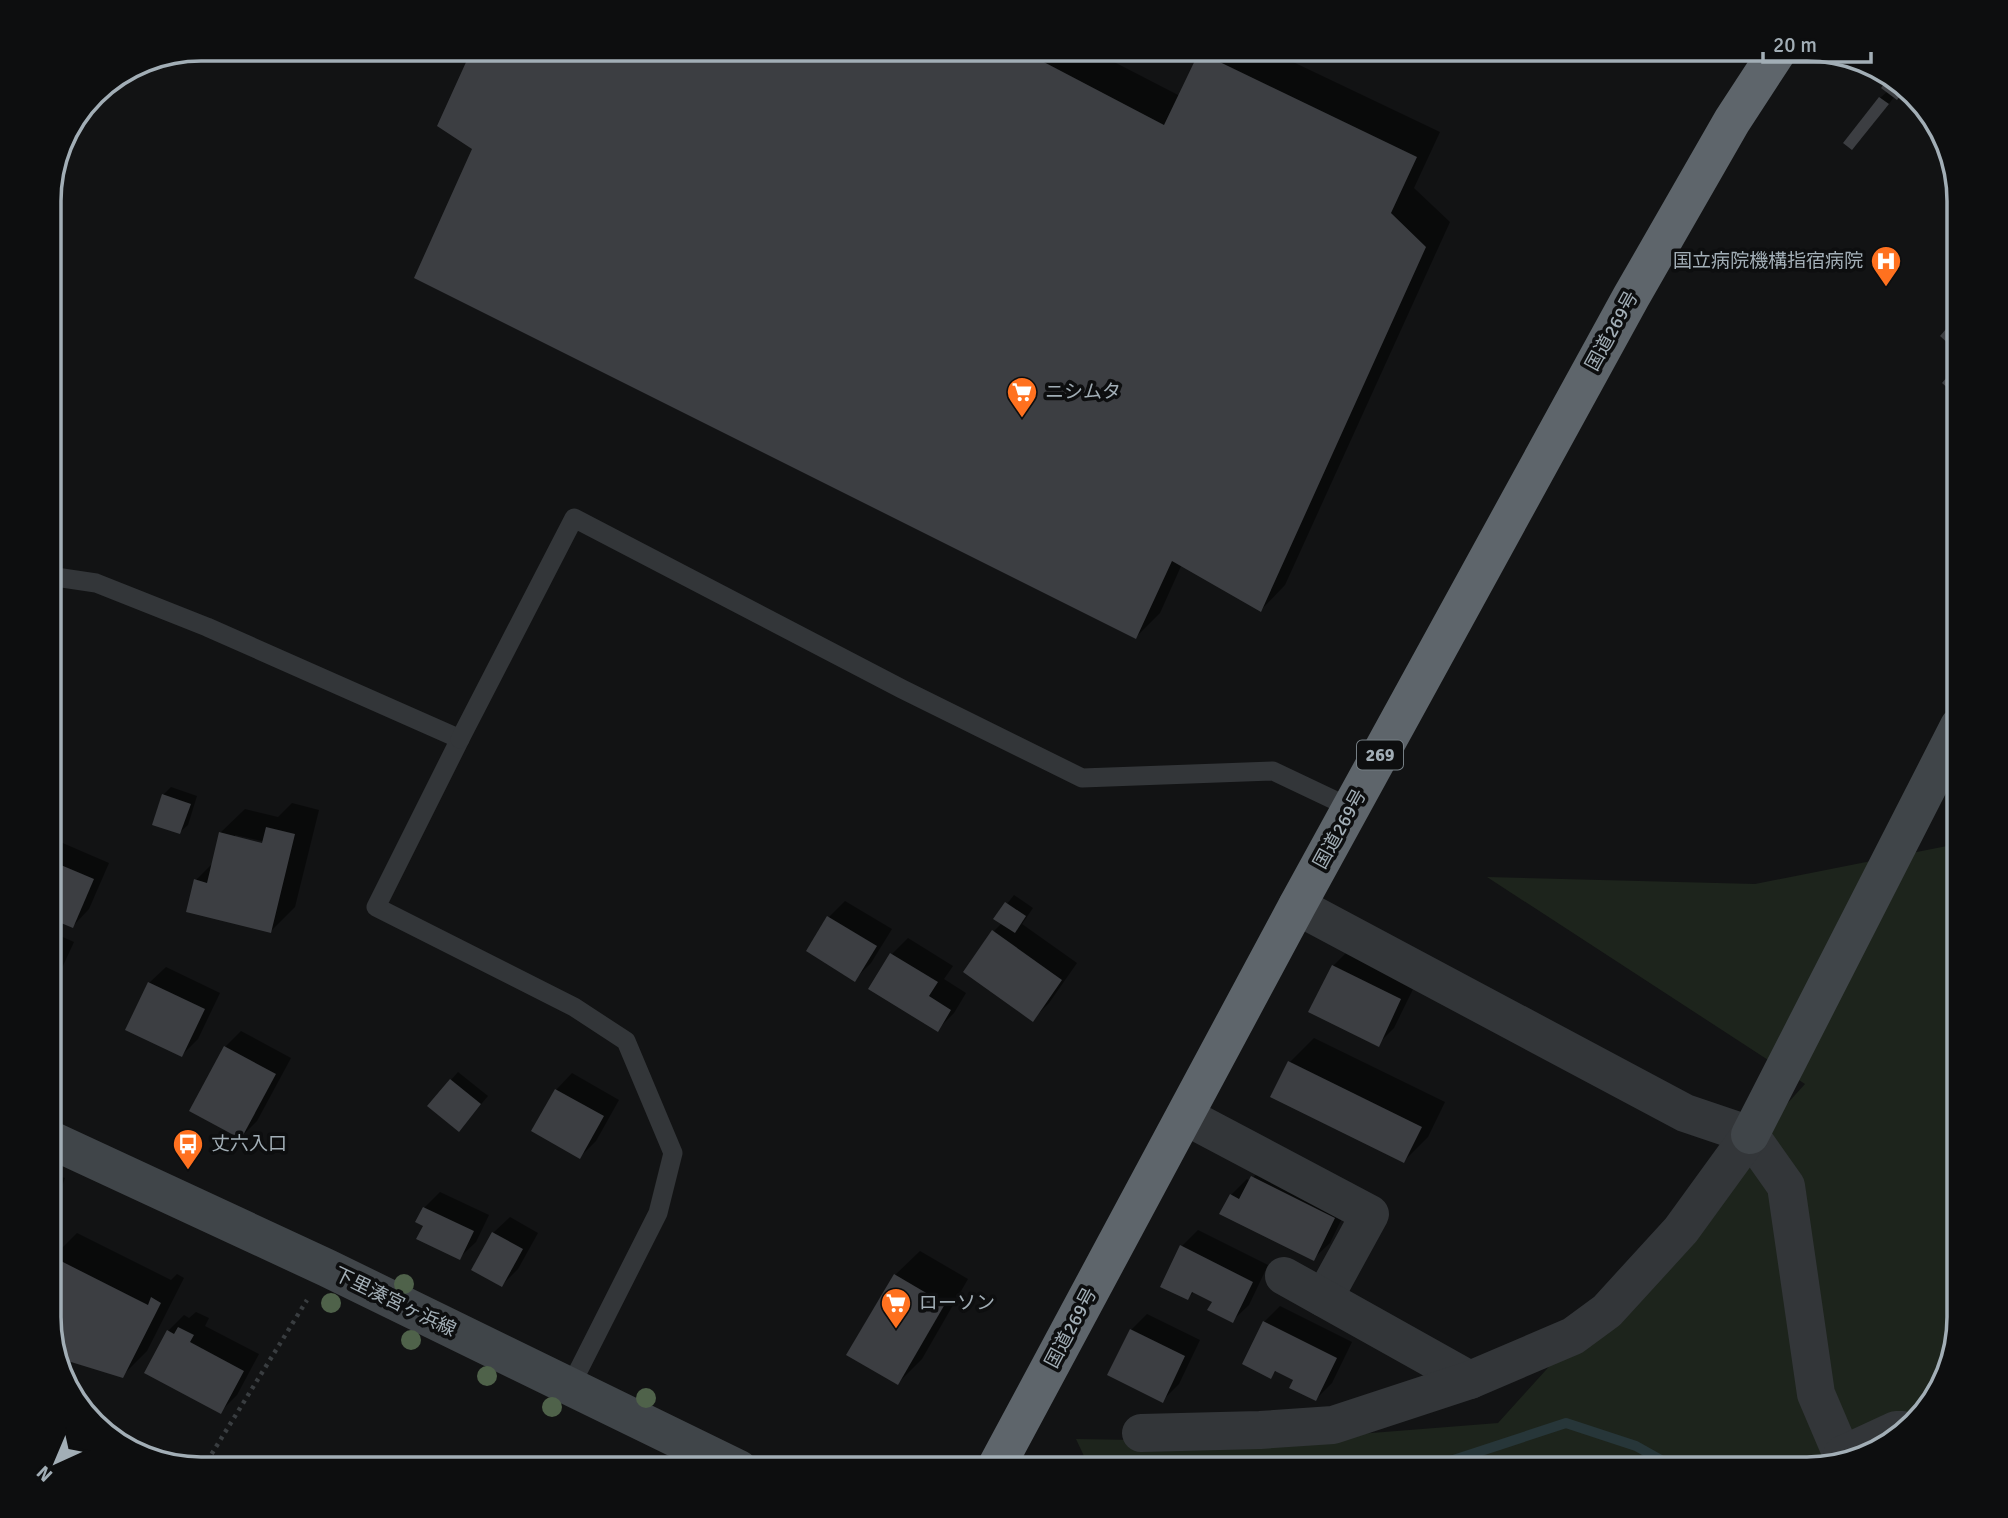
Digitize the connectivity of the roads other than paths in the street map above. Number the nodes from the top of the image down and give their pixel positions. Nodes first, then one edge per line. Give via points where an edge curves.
1 (1771, 61) edge
2 (62, 578) edge
3 (460, 738) junction
4 (1947, 749) edge
5 (1351, 808) junction
6 (1297, 906) junction
7 (1185, 1116) junction
8 (1750, 1135) junction
9 (62, 1145) edge
10 (1284, 1276) dead end
11 (1325, 1298) junction
12 (1470, 1380) junction
13 (570, 1387) junction
14 (1141, 1433) dead end
15 (1841, 1452) edge
16 (714, 1457) edge
17 (1001, 1457) edge

1 - 5 highway, 国道269号 / 269 via 1630,298
2 - 3 lane via 96,583 207,627
3 - 5 lane via 574,518 1082,778 1273,771
3 - 13 lane via 376,907 574,1007 626,1041 673,1153 658,1213
4 - 8 main road
5 - 6 highway, 国道269号 / 269
6 - 7 highway, 国道269号 / 269
6 - 8 street via 1685,1113
7 - 11 street via 1370,1214
7 - 17 highway, 国道269号 / 269
8 - 12 street via 1681,1230 1607,1311 1573,1336
8 - 15 street via 1786,1186 1816,1394
9 - 13 main road, 下里湊宮ヶ浜線
10 - 11 street
11 - 12 street
12 - 14 street via 1333,1424
13 - 16 main road, 下里湊宮ヶ浜線

